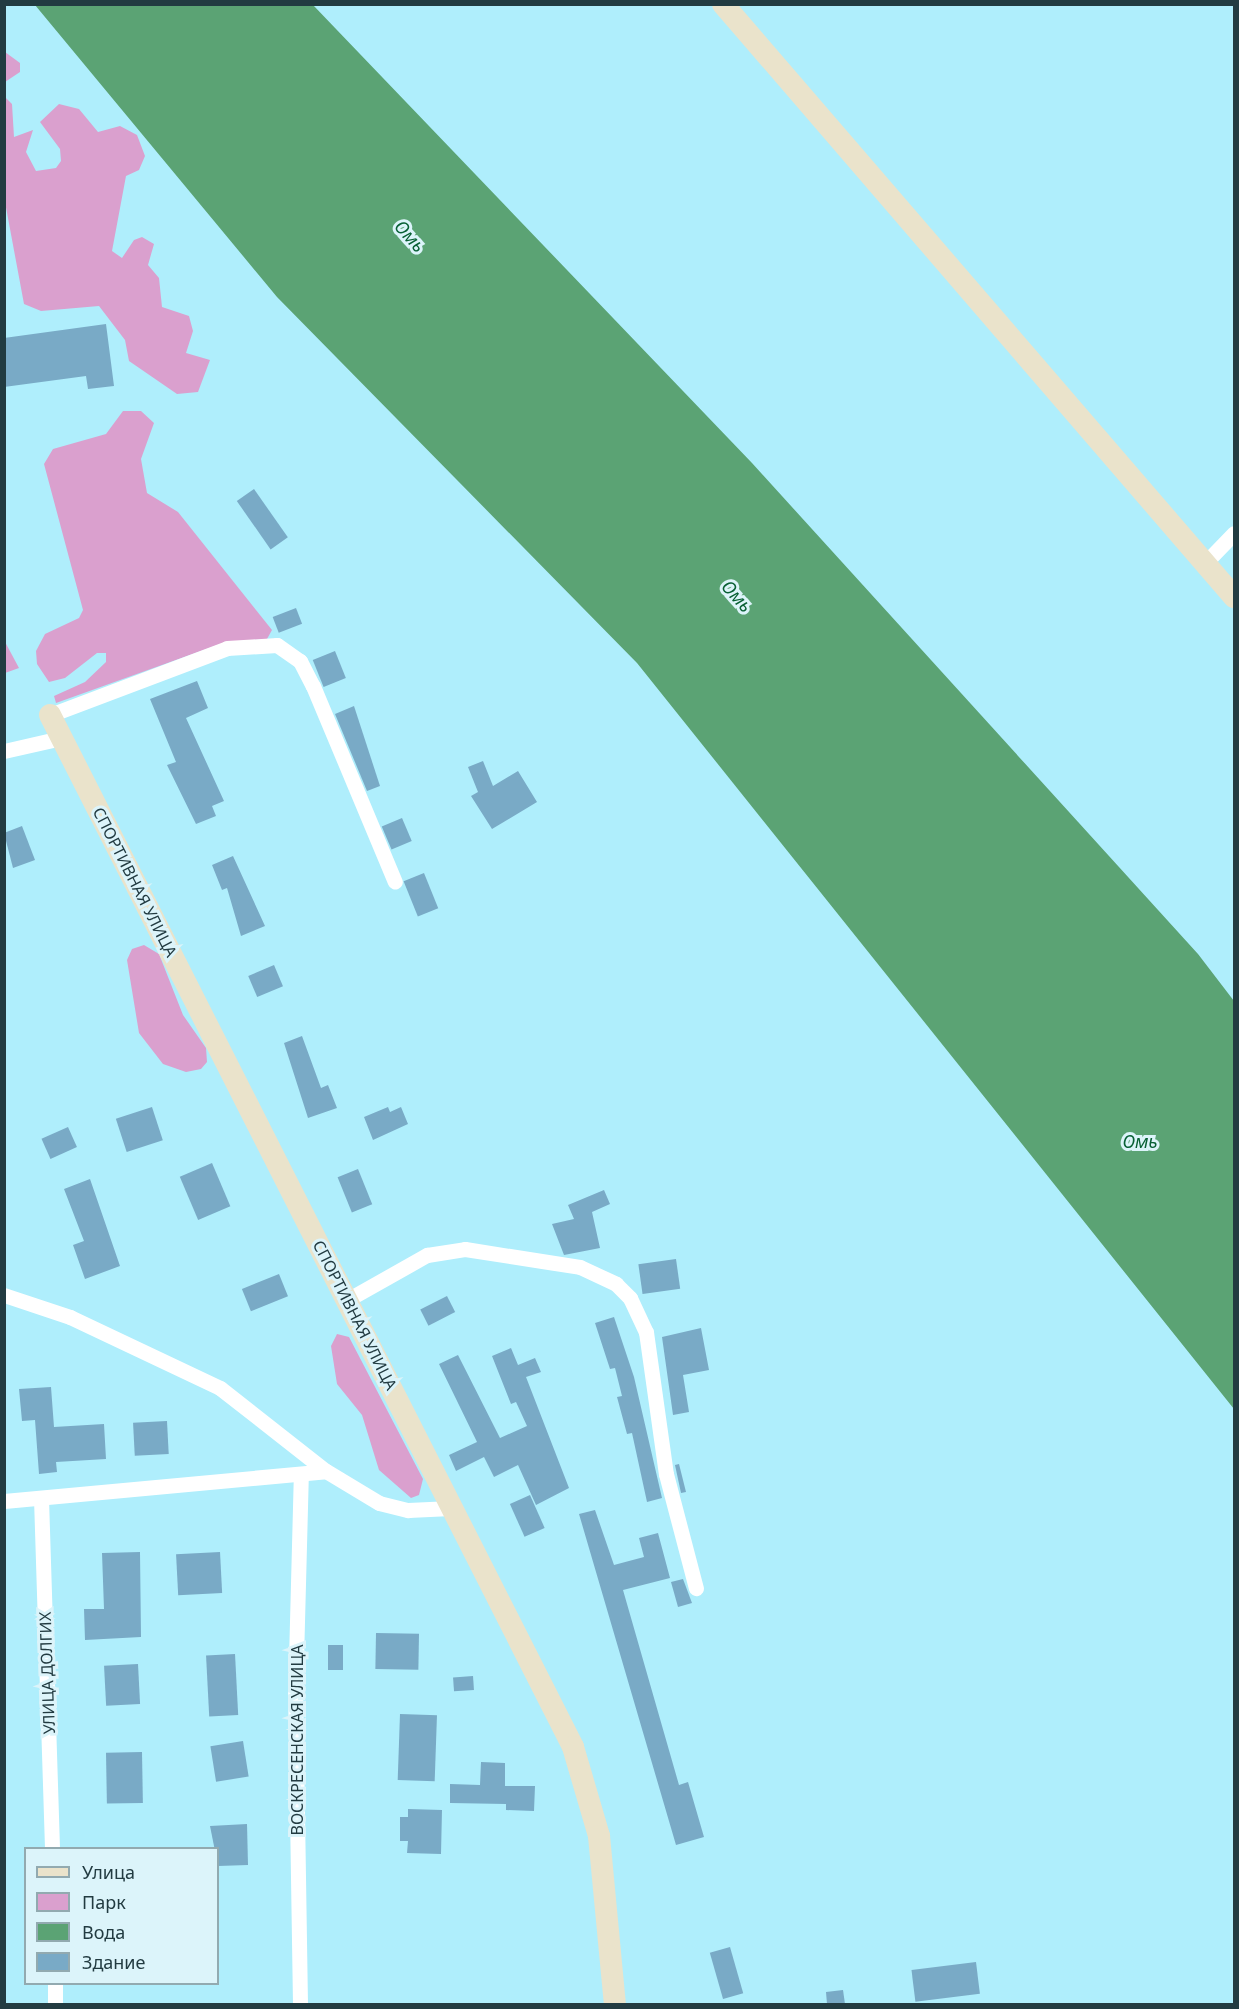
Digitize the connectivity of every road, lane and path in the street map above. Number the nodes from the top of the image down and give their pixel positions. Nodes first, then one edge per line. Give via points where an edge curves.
1 (723, 4) edge
2 (1234, 533) edge
3 (1206, 562) junction
4 (1234, 597) edge
5 (50, 715) joint
6 (61, 738) junction
7 (4, 751) edge
8 (395, 882) dead end
9 (4, 1295) edge
10 (347, 1300) junction
11 (326, 1471) junction
12 (301, 1475) junction
13 (41, 1498) junction
14 (4, 1501) edge
15 (451, 1508) junction
16 (696, 1588) dead end
17 (52, 1847) edge
18 (55, 1985) edge
19 (55, 2004) edge
20 (300, 2004) edge
21 (615, 2004) edge

1 - 3 street
2 - 3 street
3 - 4 street
5 - 6 street, СПОРТИВНАЯ УЛИЦА
5 - 8 street via 227,648 277,645 300,661 313,686
6 - 7 street
6 - 10 street, СПОРТИВНАЯ УЛИЦА
9 - 11 street via 70,1317 220,1388
10 - 15 street, СПОРТИВНАЯ УЛИЦА
10 - 16 street via 427,1255 465,1248 580,1267 616,1284 630,1298 646,1332 666,1474
11 - 12 street
11 - 15 street via 380,1503 408,1510
12 - 13 street
12 - 20 street, ВОСКРЕСЕНСКАЯ УЛИЦА via 295,1698
13 - 14 street
13 - 17 street, УЛИЦА ДОЛГИХ
15 - 21 street, СПОРТИВНАЯ УЛИЦА via 573,1747 597,1828 612,1932
18 - 19 street

